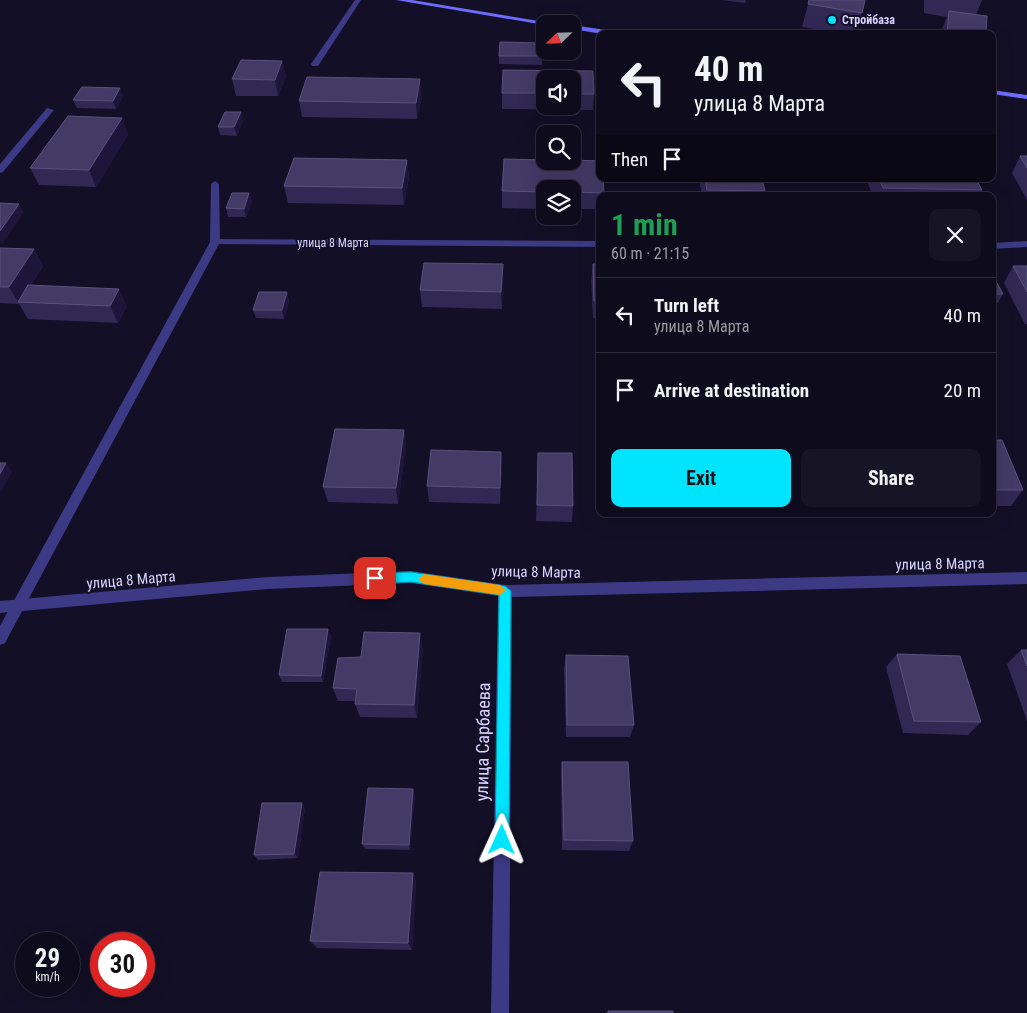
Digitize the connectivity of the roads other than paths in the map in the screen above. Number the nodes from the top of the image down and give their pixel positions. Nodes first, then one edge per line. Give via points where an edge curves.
1 (358, 0) edge
2 (399, 0) edge
3 (536, 21) edge
4 (581, 28) edge
5 (596, 30) edge
6 (315, 64) dead end
7 (996, 93) edge
8 (1027, 97) edge
9 (50, 110) dead end
10 (0, 170) edge
11 (215, 184) dead end
12 (215, 242) junction
13 (596, 244) edge
14 (1027, 244) edge
15 (996, 246) edge
16 (1027, 578) edge
17 (505, 591) junction
18 (0, 607) edge
19 (16, 607) junction
20 (0, 639) edge
21 (500, 1013) edge

1 - 6 street
2 - 3 main road
4 - 5 main road
7 - 8 main road
9 - 10 street
11 - 12 street
12 - 13 street, улица 8 Марта
12 - 19 street
14 - 15 street
16 - 17 street, улица 8 Марта
17 - 19 street, улица 8 Марта via 411,577 268,583
17 - 21 street, улица Сарбаева
18 - 19 street, улица 8 Марта
19 - 20 street

